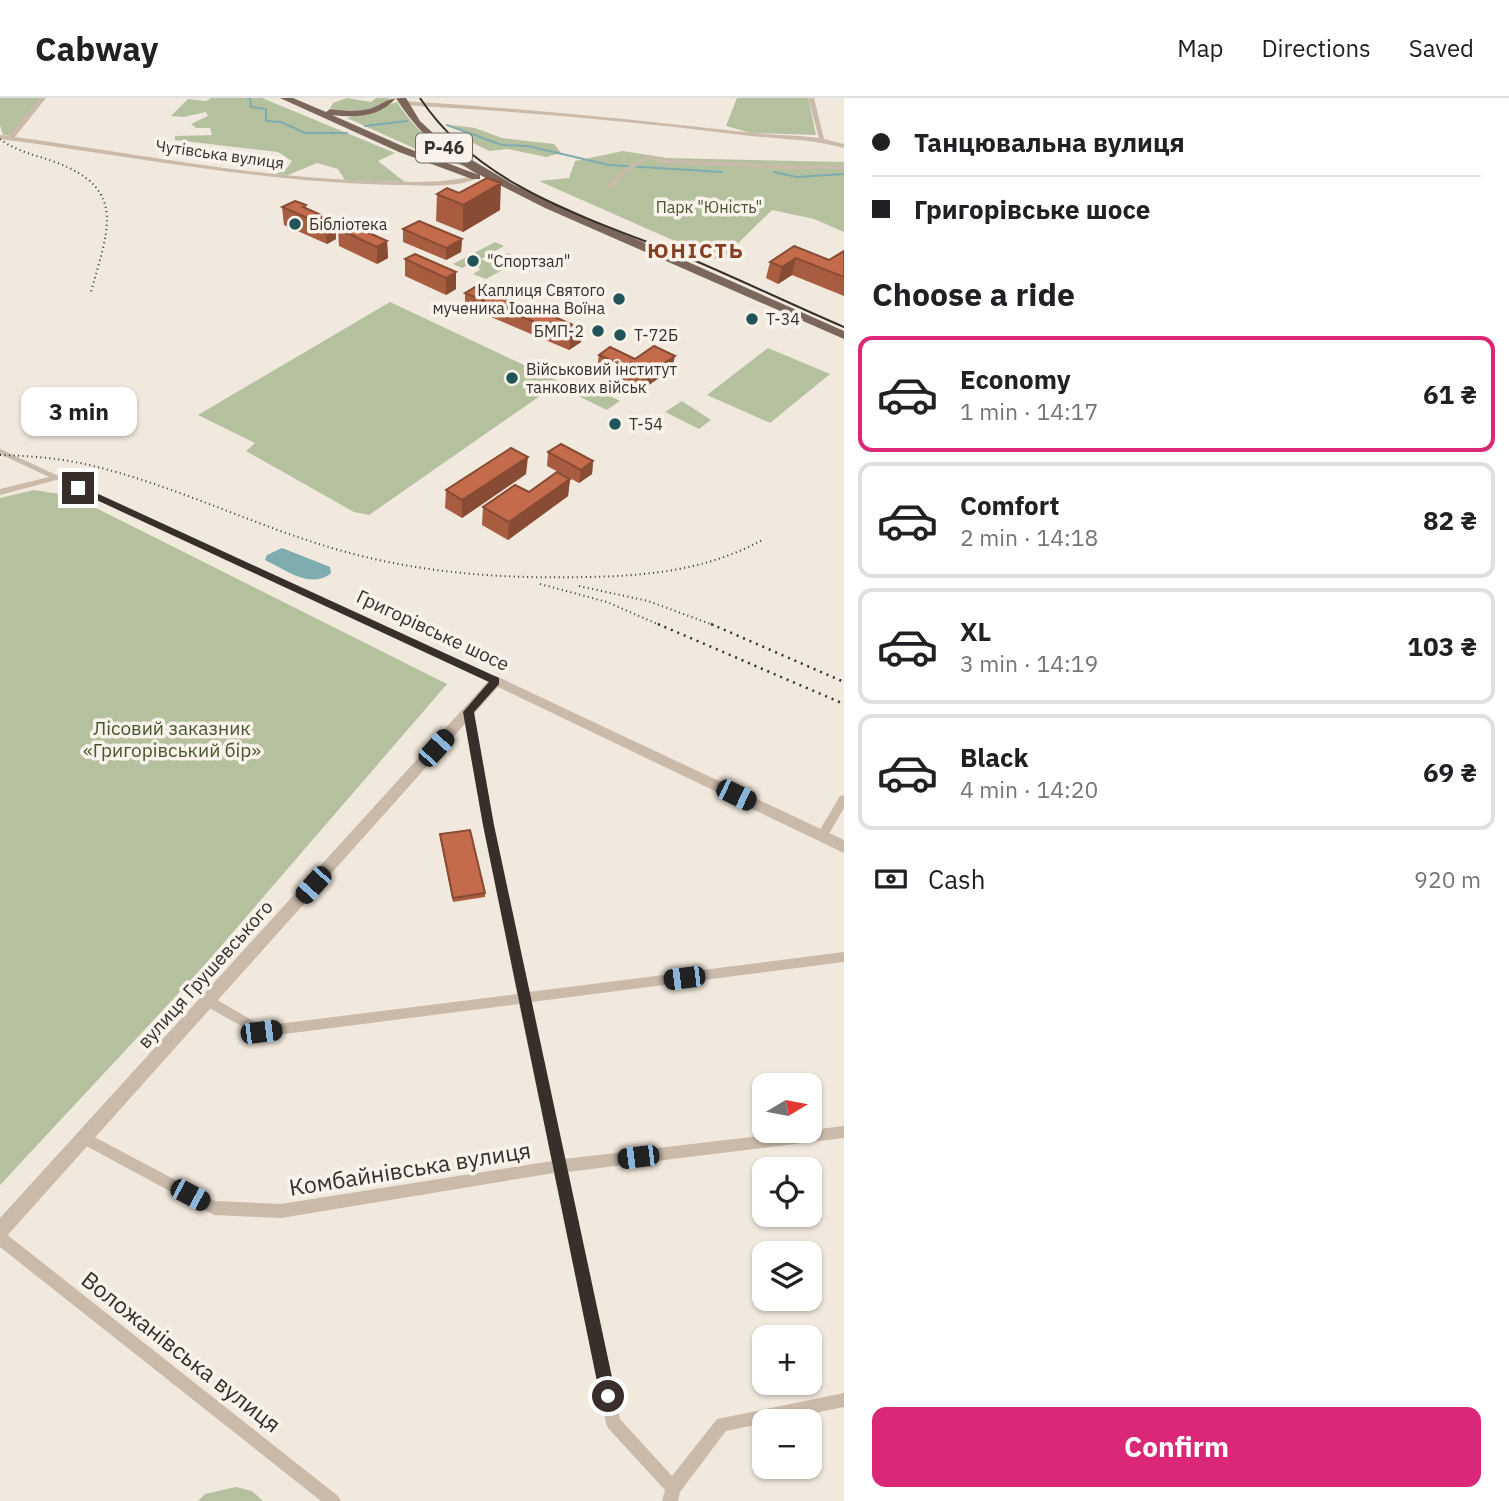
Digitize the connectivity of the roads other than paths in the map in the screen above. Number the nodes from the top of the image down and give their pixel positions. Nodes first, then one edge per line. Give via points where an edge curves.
1 (43, 98) edge
2 (285, 98) edge
3 (495, 98) edge
4 (811, 98) edge
5 (390, 100) edge
6 (402, 100) edge
7 (492, 108) junction
8 (312, 110) junction
9 (0, 137) edge
10 (11, 138) junction
11 (822, 138) junction
12 (844, 146) edge
13 (844, 167) edge
14 (477, 177) junction
15 (514, 188) junction
16 (610, 188) dead end
17 (843, 337) edge
18 (0, 451) edge
19 (55, 478) junction
20 (0, 492) edge
21 (496, 681) junction
22 (468, 712) junction
23 (844, 799) edge
24 (822, 836) junction
25 (844, 847) edge
26 (844, 957) edge
27 (524, 998) junction
28 (208, 1001) junction
29 (844, 1132) edge
30 (82, 1138) junction
31 (561, 1166) junction
32 (0, 1231) edge
33 (0, 1238) edge
34 (844, 1399) edge
35 (672, 1494) edge
36 (333, 1501) edge

1 - 10 street
2 - 8 main road
3 - 7 street
4 - 11 street
5 - 6 main road
5 - 8 main road via 376,110 356,113
6 - 7 street
6 - 15 main road, Р-46 via 418,124 444,148
7 - 11 street
8 - 14 main road
9 - 10 street, Чутівська вулиця
10 - 14 street, Чутівська вулиця via 323,182 415,183
11 - 12 street
13 - 16 street via 647,157
14 - 15 main road
14 - 17 main road
15 - 17 main road, Р-46
18 - 19 street, Григорівське шосе
19 - 20 street
19 - 21 street, Григорівське шосе
21 - 22 street, вулиця Грушевського
21 - 24 street, Григорівське шосе
22 - 27 street
22 - 28 street, вулиця Грушевського
23 - 24 street
24 - 25 street, Григорівське шосе
26 - 27 street
27 - 28 street via 261,1032
27 - 31 street
28 - 30 street, вулиця Грушевського
29 - 31 street, Комбайнівська вулиця
30 - 31 street, Комбайнівська вулиця via 214,1208 281,1210
30 - 32 street, вулиця Грушевського
31 - 35 street via 613,1423
33 - 36 street, Воложанівська вулиця
34 - 35 street via 722,1424

